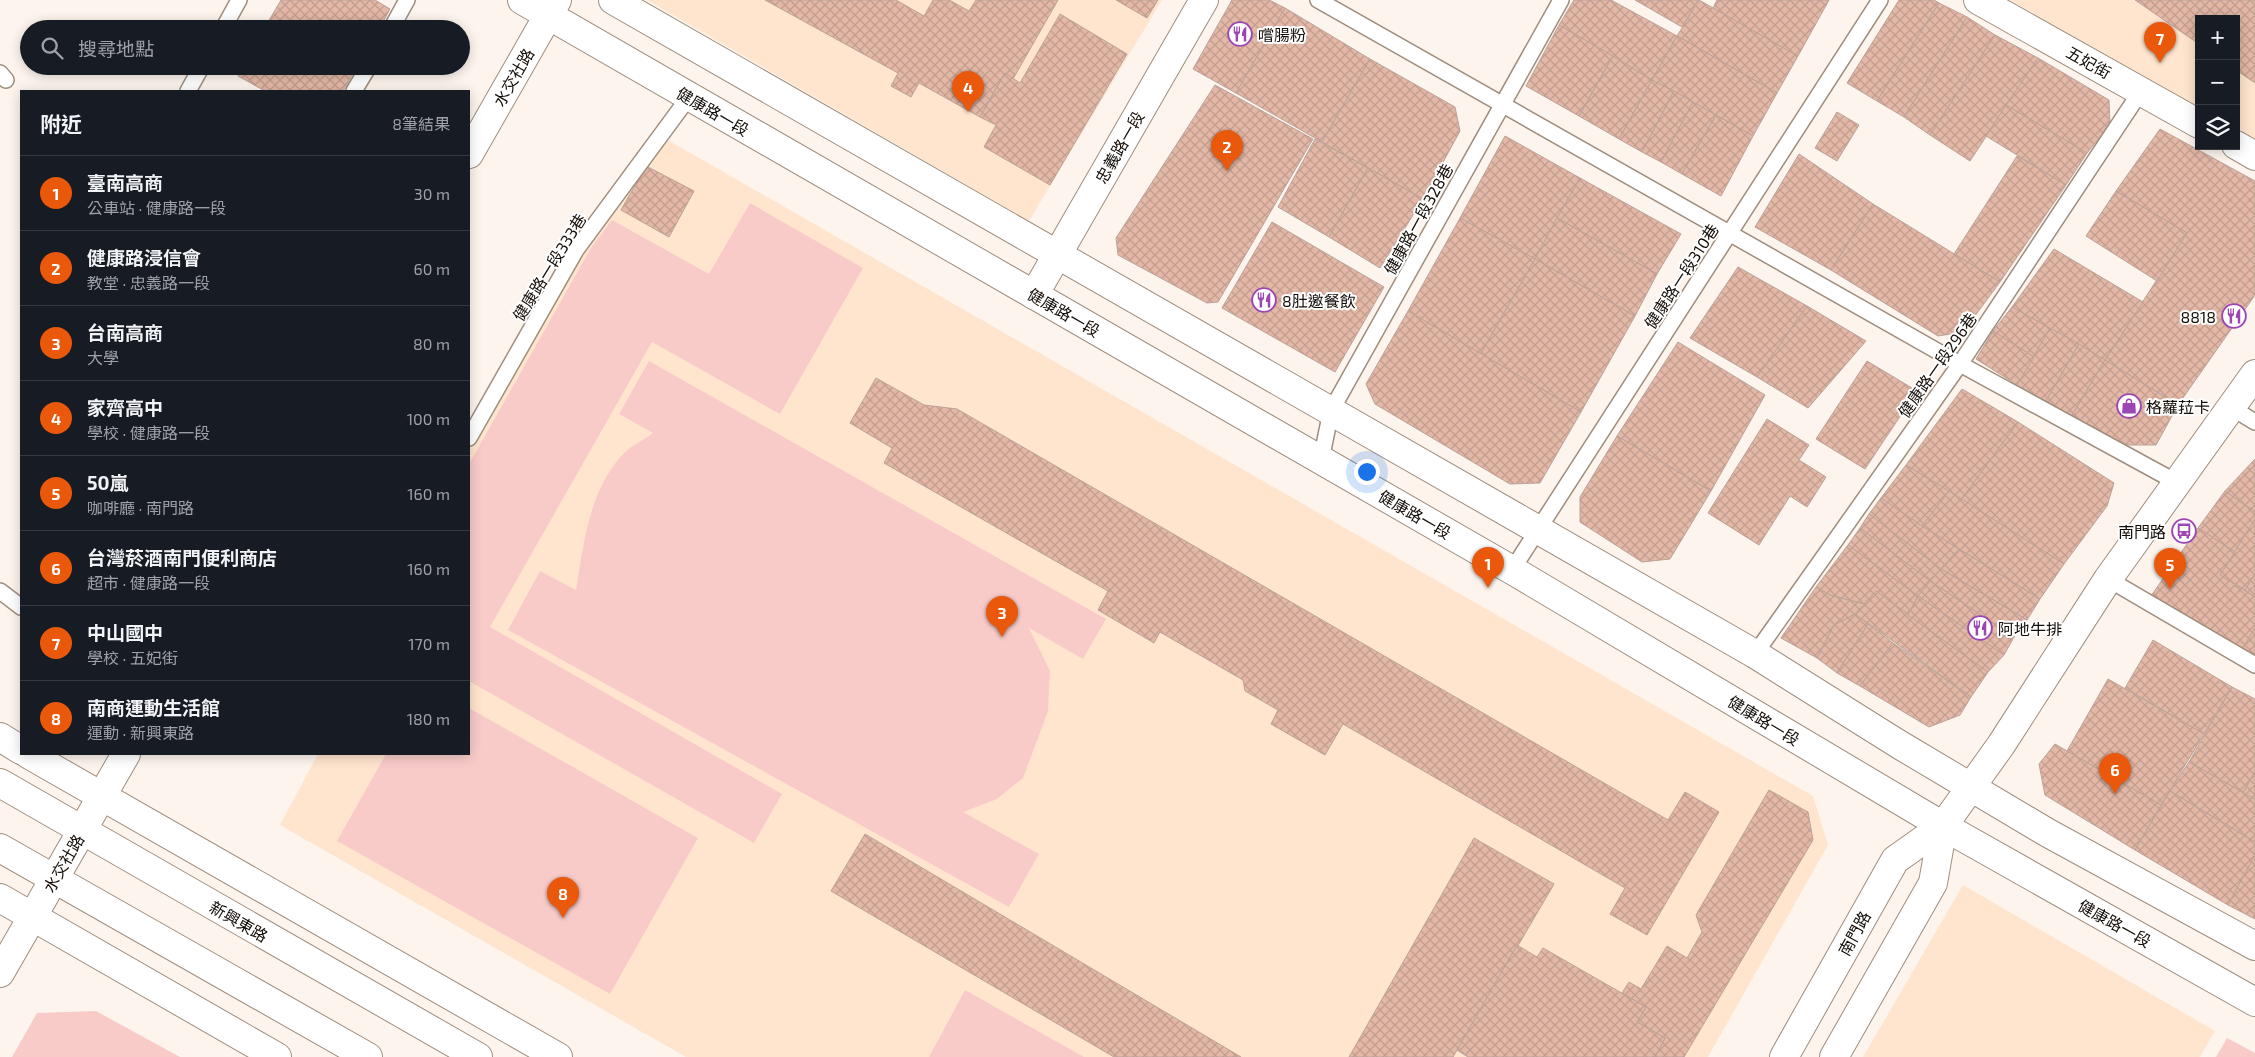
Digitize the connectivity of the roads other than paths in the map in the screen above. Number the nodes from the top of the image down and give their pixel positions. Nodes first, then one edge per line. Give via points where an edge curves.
1 (239, 0) edge
2 (407, 0) edge
3 (522, 0) edge
4 (613, 0) edge
5 (1204, 0) edge
6 (1318, 0) edge
7 (1561, 0) edge
8 (1880, 0) edge
9 (1978, 0) edge
10 (553, 8) edge
11 (228, 20) edge
12 (395, 20) edge
13 (197, 75) edge
14 (364, 75) edge
15 (189, 90) edge
16 (355, 90) edge
17 (2141, 92) junction
18 (689, 97) junction
19 (1502, 104) junction
20 (2195, 122) edge
21 (2240, 147) edge
22 (470, 152) edge
23 (2255, 156) edge
24 (1730, 233) junction
25 (1057, 255) junction
26 (1034, 295) junction
27 (1960, 364) junction
28 (2255, 374) edge
29 (2232, 408) junction
30 (1331, 411) junction
31 (2255, 422) edge
32 (470, 436) edge
33 (1321, 460) junction
34 (2178, 483) junction
35 (1538, 530) junction
36 (1512, 570) junction
37 (2108, 579) junction
38 (0, 592) edge
39 (20, 606) edge
40 (1755, 654) junction
41 (2255, 665) edge
42 (0, 737) edge
43 (20, 749) edge
44 (30, 755) edge
45 (125, 755) edge
46 (0, 783) edge
47 (1972, 786) junction
48 (101, 797) junction
49 (1943, 826) junction
50 (82, 831) junction
51 (0, 848) edge
52 (54, 879) junction
53 (0, 898) edge
54 (32, 917) junction
55 (2255, 946) edge
56 (0, 973) edge
57 (2255, 1002) edge
58 (277, 1057) edge
59 (368, 1057) edge
60 (478, 1057) edge
61 (558, 1057) edge
62 (1784, 1057) edge
63 (1834, 1057) edge

1 - 11 lane
2 - 12 lane
3 - 10 street, 健康路一段
4 - 25 street
5 - 25 street, 忠義路一段
6 - 19 lane
7 - 19 lane, 健康路一段328巷
8 - 24 lane, 健康路一段310巷
9 - 17 street, 五妃街
10 - 18 street, 健康路一段
10 - 22 street, 水交社路
13 - 15 lane
14 - 16 lane
17 - 20 street, 五妃街
17 - 27 lane, 健康路一段296巷
18 - 26 street, 健康路一段
18 - 32 lane, 健康路一段333巷 via 576,250
19 - 24 lane
19 - 30 lane, 健康路一段328巷
21 - 23 street
24 - 27 lane
24 - 35 lane, 健康路一段310巷
25 - 26 street, 忠義路一段
25 - 30 street
26 - 33 street, 健康路一段
27 - 34 lane
27 - 40 lane, 健康路一段296巷
28 - 29 street, 南門路
29 - 31 lane
29 - 34 street, 南門路
30 - 33 lane, 健康路一段328巷
30 - 35 street
33 - 36 street, 健康路一段
34 - 37 street, 南門路
35 - 36 lane, 健康路一段310巷
35 - 40 street
36 - 49 street, 健康路一段
37 - 41 lane
37 - 47 street, 南門路
38 - 39 lane
40 - 47 street
42 - 43 street
44 - 48 street
45 - 48 street, 水交社路
46 - 50 street, 新興東路
47 - 49 street, 南門路
47 - 55 street via 2048,833
48 - 50 street, 水交社路
48 - 61 street
49 - 57 street, 健康路一段
49 - 62 street, 南門路 via 1894,860
49 - 63 street, 南門路 via 1933,883
50 - 52 street, 水交社路
50 - 60 street, 新興東路
51 - 52 street
52 - 54 street, 水交社路
52 - 59 street
53 - 54 street
54 - 56 street, 水交社路
54 - 58 street

